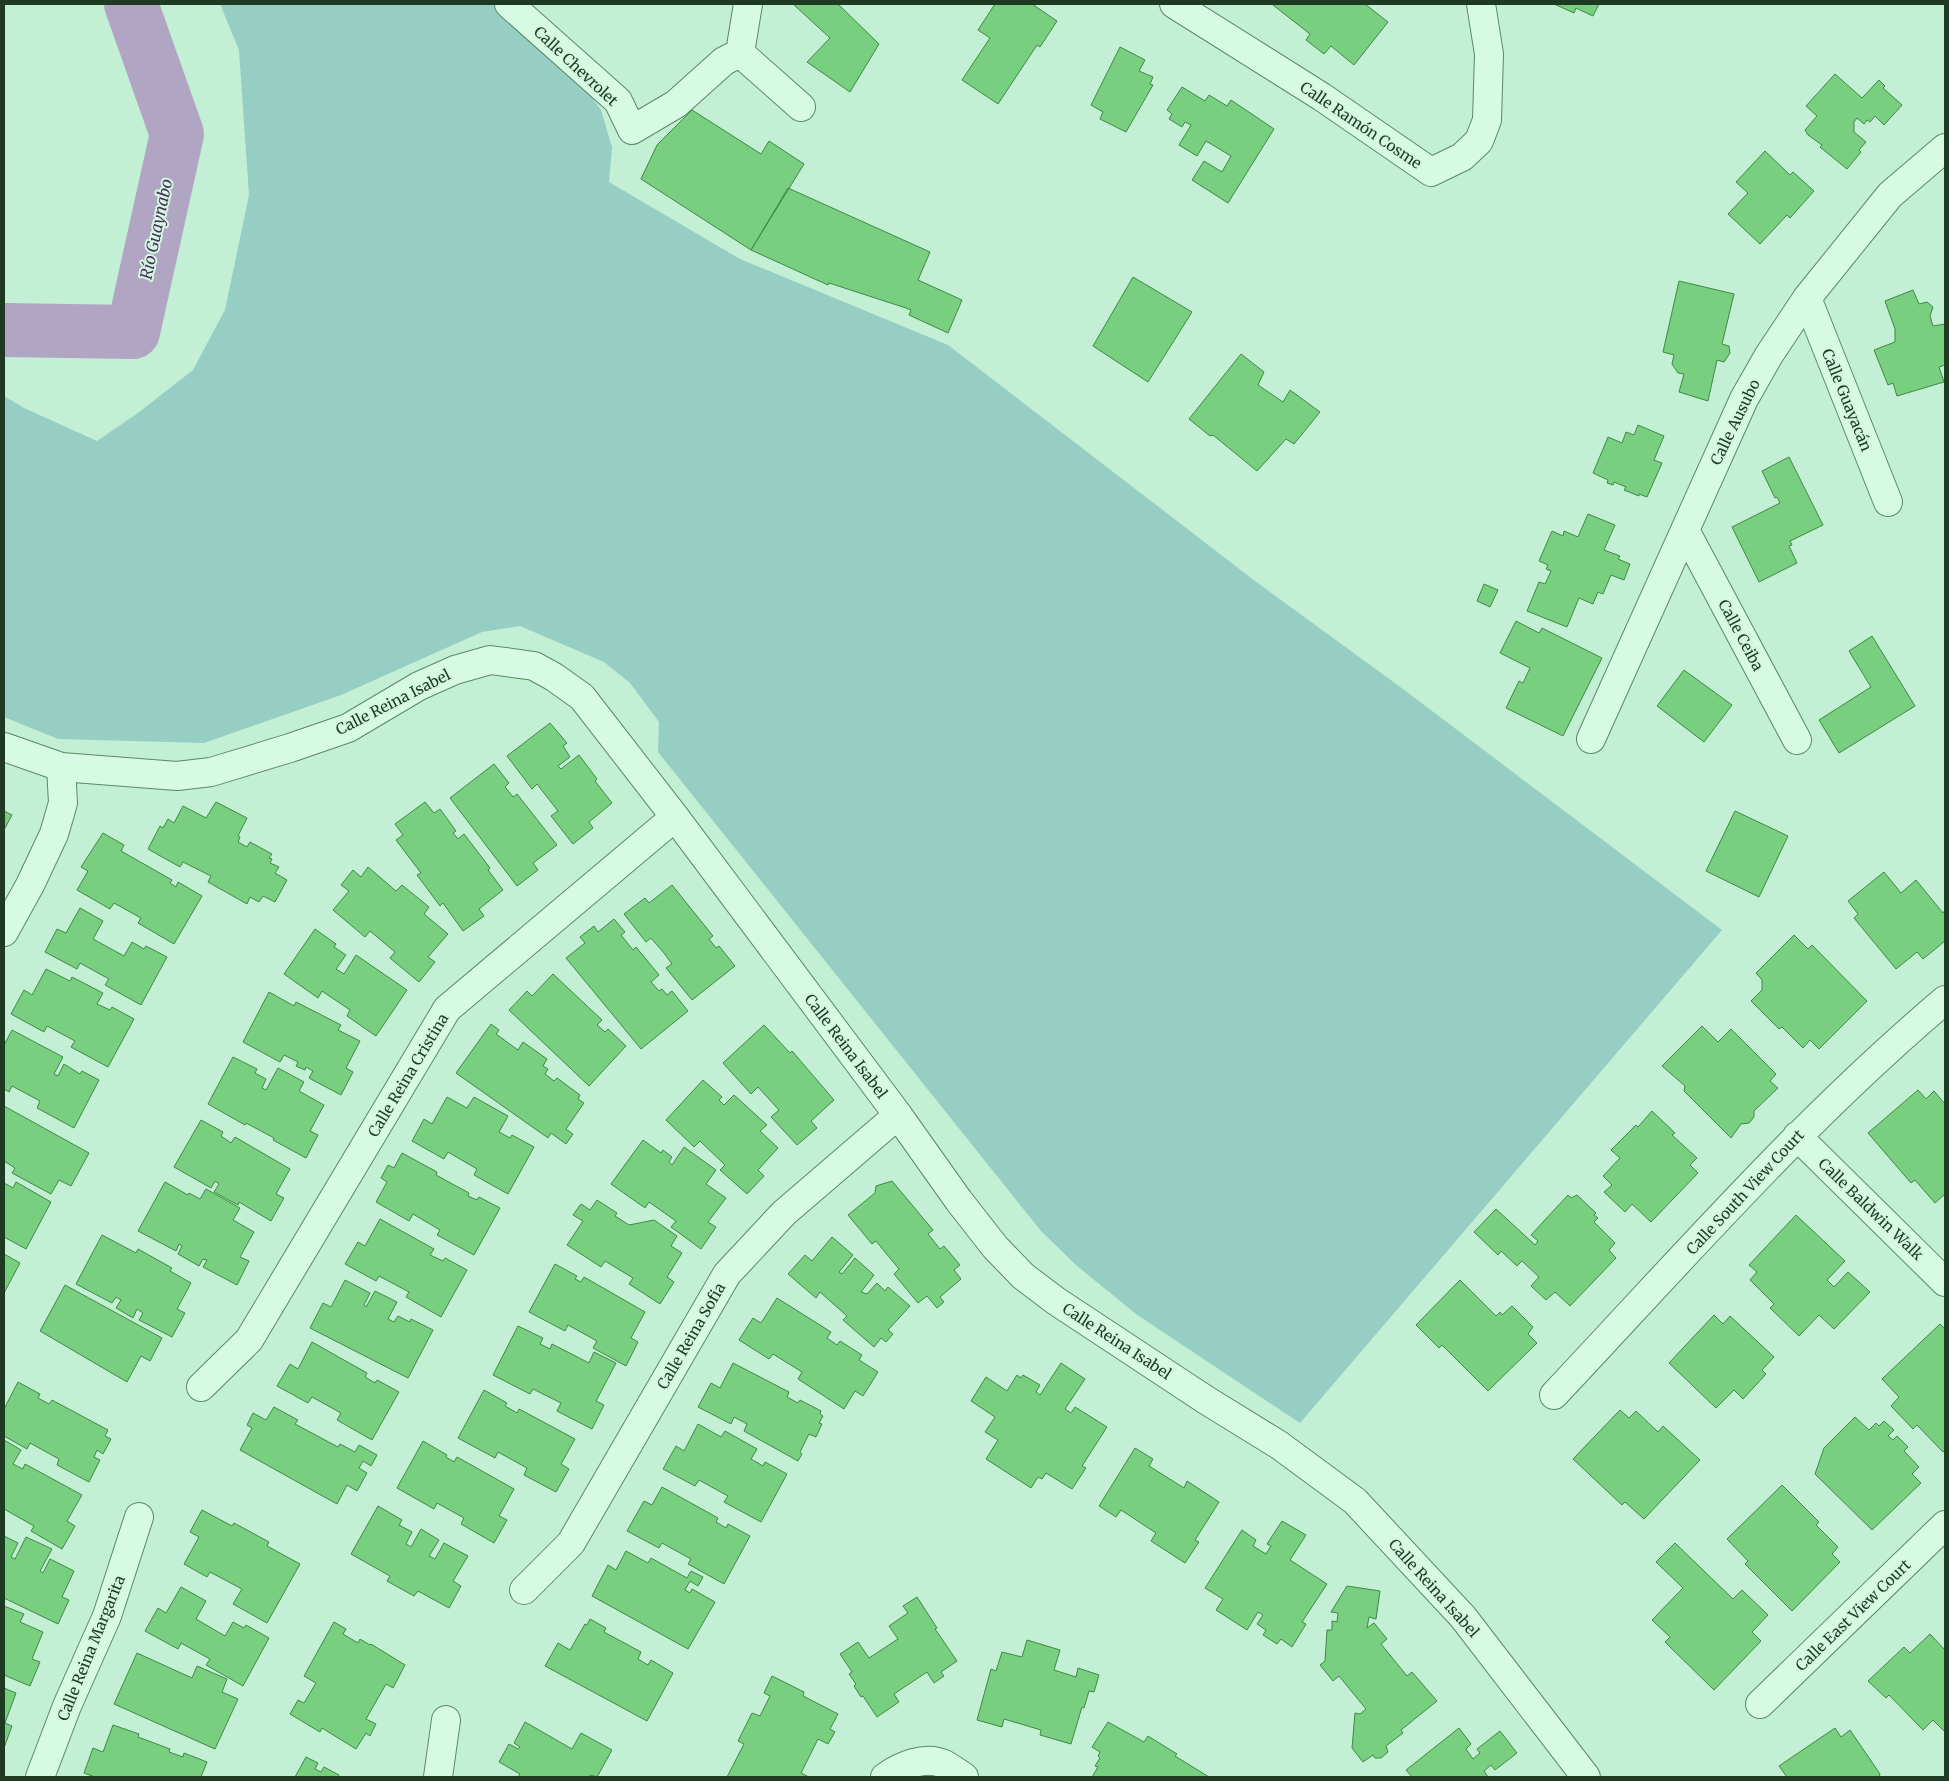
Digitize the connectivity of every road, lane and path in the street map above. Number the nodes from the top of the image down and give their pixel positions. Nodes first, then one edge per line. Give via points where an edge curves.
1 (509, 4) edge
2 (748, 4) edge
3 (1174, 4) edge
4 (1481, 4) edge
5 (740, 52) junction
6 (801, 107) dead end
7 (1945, 148) edge
8 (1807, 298) junction
9 (1888, 502) dead end
10 (1685, 530) junction
11 (1591, 739) dead end
12 (1797, 740) dead end
13 (4, 747) edge
14 (61, 767) junction
15 (676, 817) junction
16 (4, 932) edge
17 (1945, 1000) edge
18 (898, 1115) junction
19 (1797, 1136) junction
20 (1945, 1282) edge
21 (201, 1386) dead end
22 (1554, 1395) dead end
23 (139, 1517) dead end
24 (1945, 1525) edge
25 (524, 1590) dead end
26 (1760, 1704) dead end
27 (446, 1720) dead end
28 (40, 1777) edge
29 (438, 1777) edge
30 (885, 1777) edge
31 (964, 1777) edge
32 (1586, 1777) edge

1 - 5 street, Calle Chevrolet via 618,101 632,130 676,104 724,61
2 - 5 street
3 - 4 street, Calle Ramón Cosme via 1322,97 1431,172 1462,157 1478,141 1487,120 1489,54
5 - 6 street
7 - 8 street, Calle Ausubo via 1890,195
8 - 9 street, Calle Guayacán
8 - 10 street, Calle Ausubo via 1744,399
10 - 11 street, Calle Ausubo
10 - 12 street, Calle Ceiba
13 - 14 street, Calle Reina Isabel
14 - 15 street, Calle Reina Isabel via 177,776 211,772 348,728 419,686 455,670 490,660 534,666 582,697
14 - 16 street via 63,803 54,834
15 - 18 street, Calle Reina Isabel
15 - 21 street, Calle Reina Cristina via 447,1009 249,1340
17 - 19 street, Calle South View Court
18 - 25 street, Calle Reina Sofia via 784,1213 727,1274 571,1543
18 - 32 street, Calle Reina Isabel via 959,1201 1023,1276 1172,1378 1279,1445 1354,1501 1463,1617
19 - 20 street, Calle Baldwin Walk
19 - 22 street, Calle South View Court
23 - 28 street, Calle Reina Margarita via 106,1616
24 - 26 street, Calle East View Court
27 - 29 street
30 - 31 street via 900,1767 925,1761 943,1763

